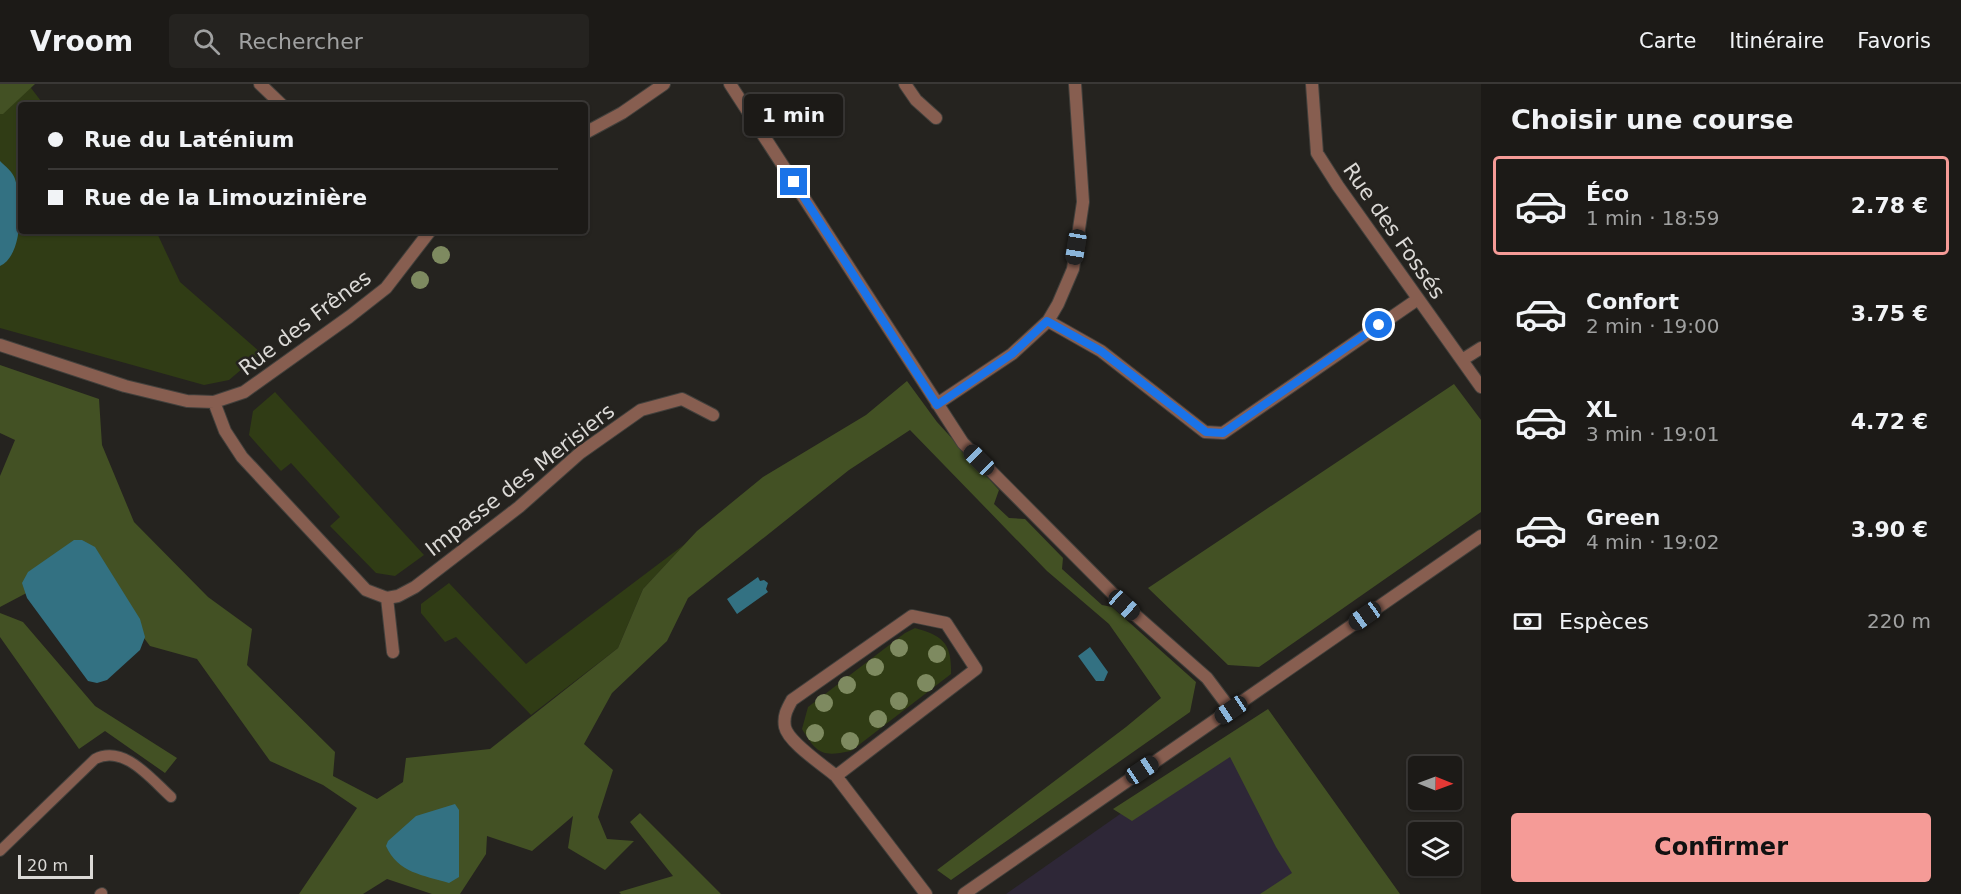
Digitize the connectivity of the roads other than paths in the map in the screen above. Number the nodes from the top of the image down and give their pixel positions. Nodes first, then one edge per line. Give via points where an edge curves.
1 (260, 84) edge
2 (664, 84) edge
3 (730, 84) edge
4 (905, 84) edge
5 (1075, 84) edge
6 (1312, 84) edge
7 (279, 102) edge
8 (936, 118) dead end
9 (588, 131) edge
10 (426, 234) edge
11 (1418, 298) junction
12 (1047, 321) junction
13 (0, 345) edge
14 (1481, 348) edge
15 (1462, 360) junction
16 (1481, 387) edge
17 (214, 402) junction
18 (937, 405) junction
19 (713, 415) dead end
20 (1481, 536) edge
21 (387, 598) junction
22 (393, 652) dead end
23 (1231, 710) junction
24 (836, 776) junction
25 (171, 797) dead end
26 (0, 851) edge
27 (926, 894) edge
28 (964, 894) edge

1 - 7 street
2 - 9 street
3 - 18 street
4 - 8 street via 915,100
5 - 12 street via 1083,202 1073,269
6 - 11 street, Rue des Fossés via 1317,153
10 - 17 street, Rue des Frênes via 386,288 244,392
11 - 12 street via 1223,433 1206,432 1101,351
11 - 15 street, Rue des Fossés
12 - 18 street via 1012,354
13 - 17 street via 125,386 188,401
14 - 15 street
15 - 16 street, Rue des Fossés
17 - 21 street via 225,431 242,457 366,590
18 - 23 street via 963,443 1124,605 1207,678
19 - 21 street, Impasse des Merisiers via 682,399 641,410 580,453 519,507 415,587
20 - 23 street
21 - 22 street
23 - 28 street
24 - 24 street via 799,746 785,729 785,713 792,700 912,616 946,623 976,669
24 - 27 street
25 - 26 lane via 131,762 122,757 101,756

